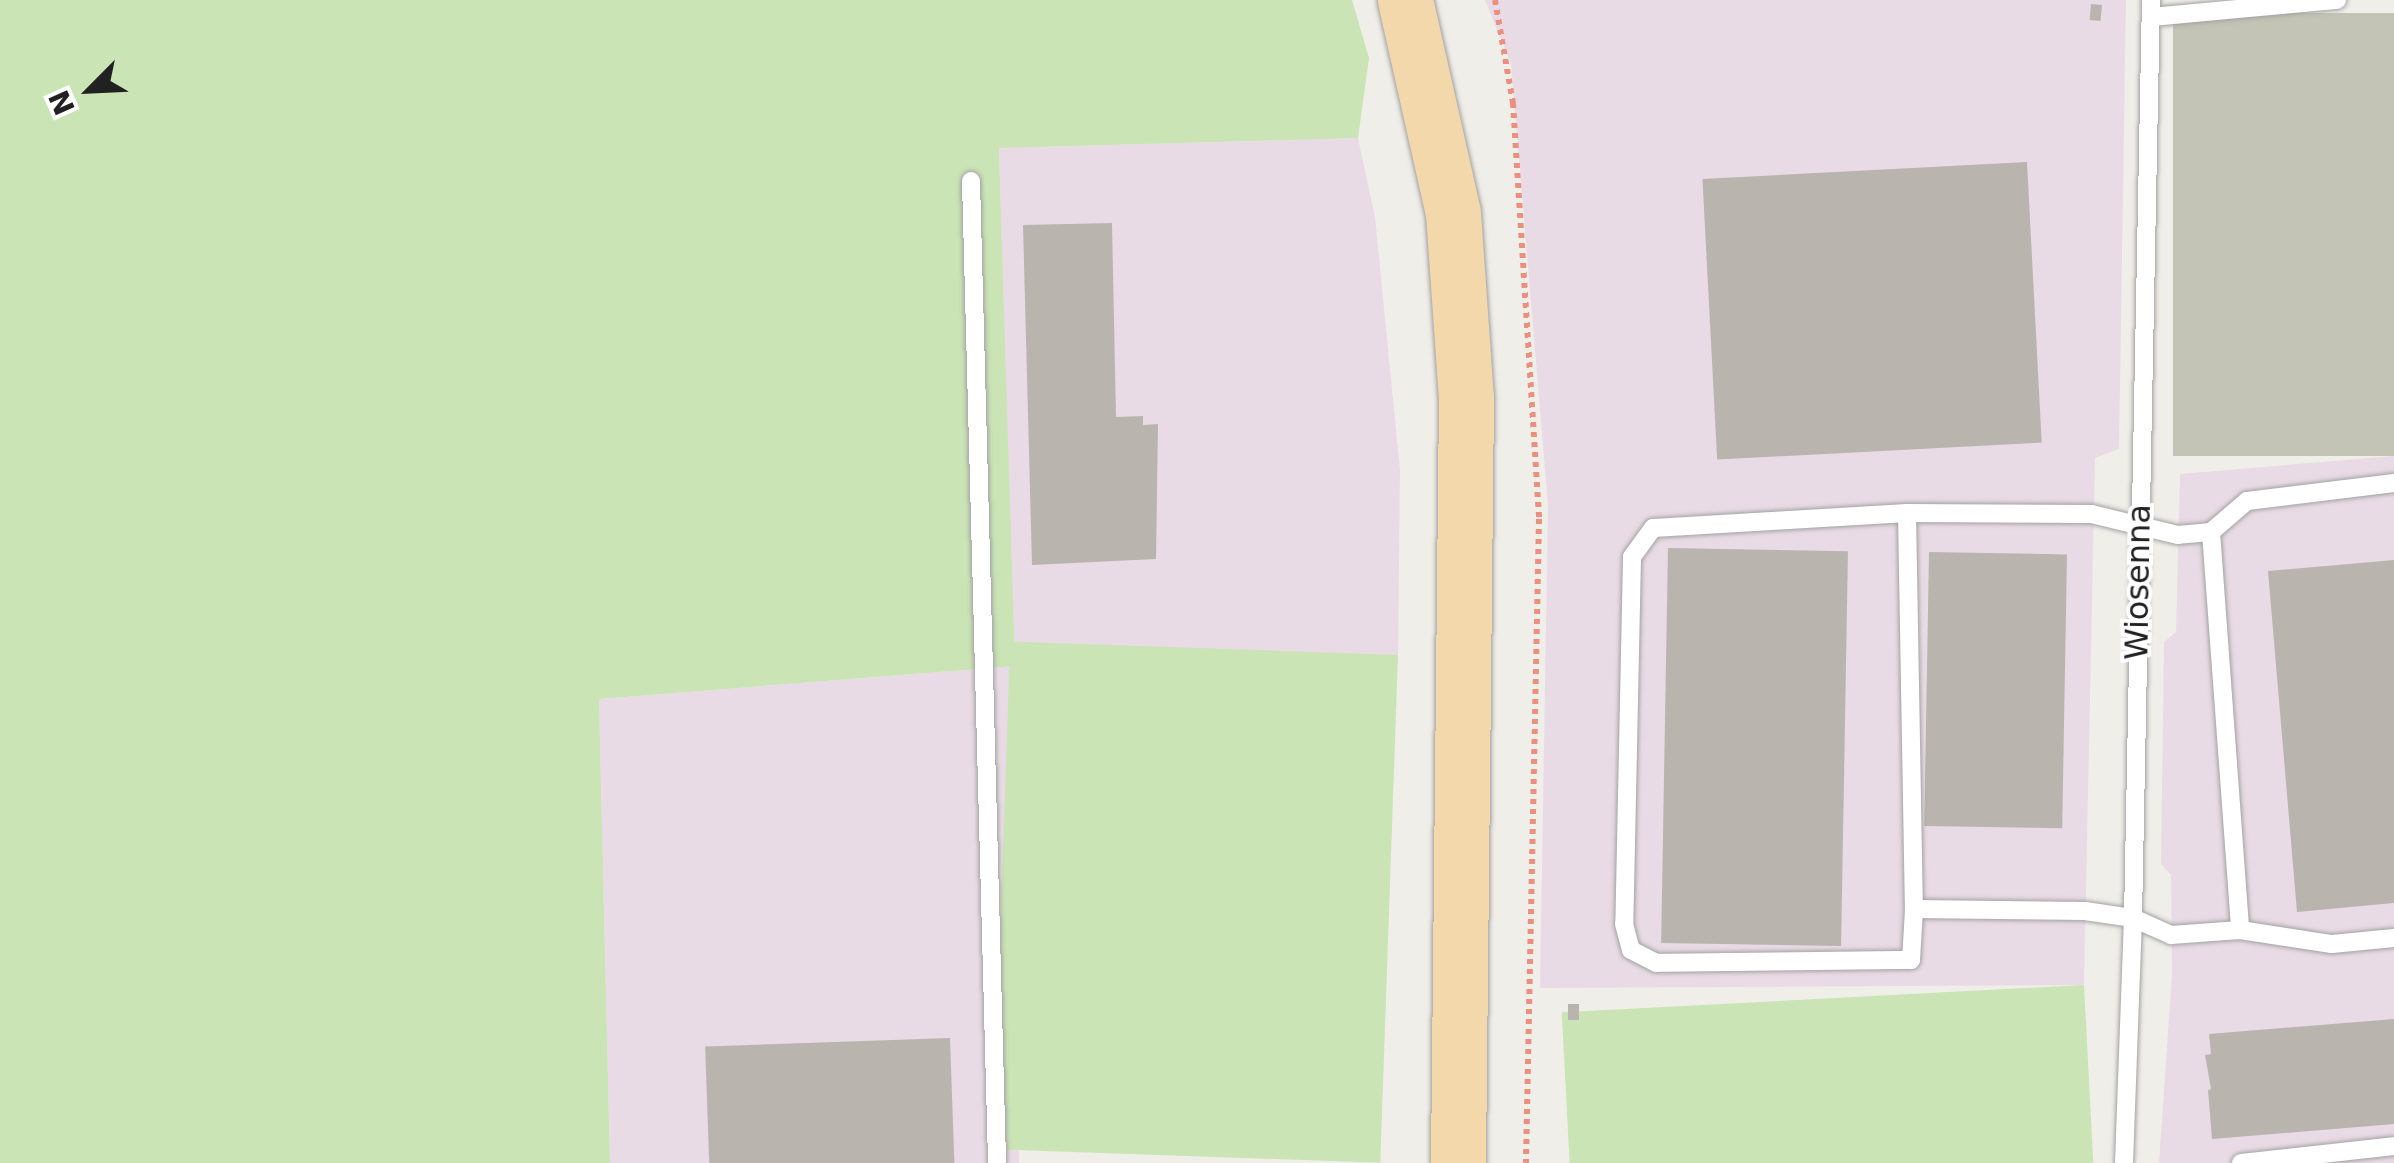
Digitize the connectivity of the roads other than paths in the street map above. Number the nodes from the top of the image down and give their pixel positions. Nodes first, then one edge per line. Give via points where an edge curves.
1 (1405, 0) edge
2 (2338, 0) edge
3 (2151, 8) edge
4 (971, 181) dead end
5 (2394, 484) edge
6 (1907, 513) junction
7 (2139, 525) junction
8 (2211, 532) junction
9 (1914, 910) junction
10 (2133, 918) junction
11 (2240, 930) junction
12 (2394, 938) edge
13 (2394, 1146) edge
14 (997, 1163) edge
15 (1458, 1163) edge
16 (2124, 1163) edge
17 (2241, 1163) edge

1 - 15 main road via 1453,213 1466,397
2 - 3 lane
3 - 7 lane, Wiosenna
4 - 14 lane
5 - 8 lane via 2247,501
6 - 7 lane via 2092,514
6 - 9 lane
6 - 9 lane via 1653,528 1641,540 1632,556 1624,924 1630,950 1656,963 1911,960
7 - 8 lane via 2178,535
7 - 10 lane, Wiosenna
8 - 11 lane
9 - 10 lane via 2085,911
10 - 11 lane via 2171,935
10 - 16 lane, Wiosenna
11 - 12 lane via 2332,944
13 - 17 lane

